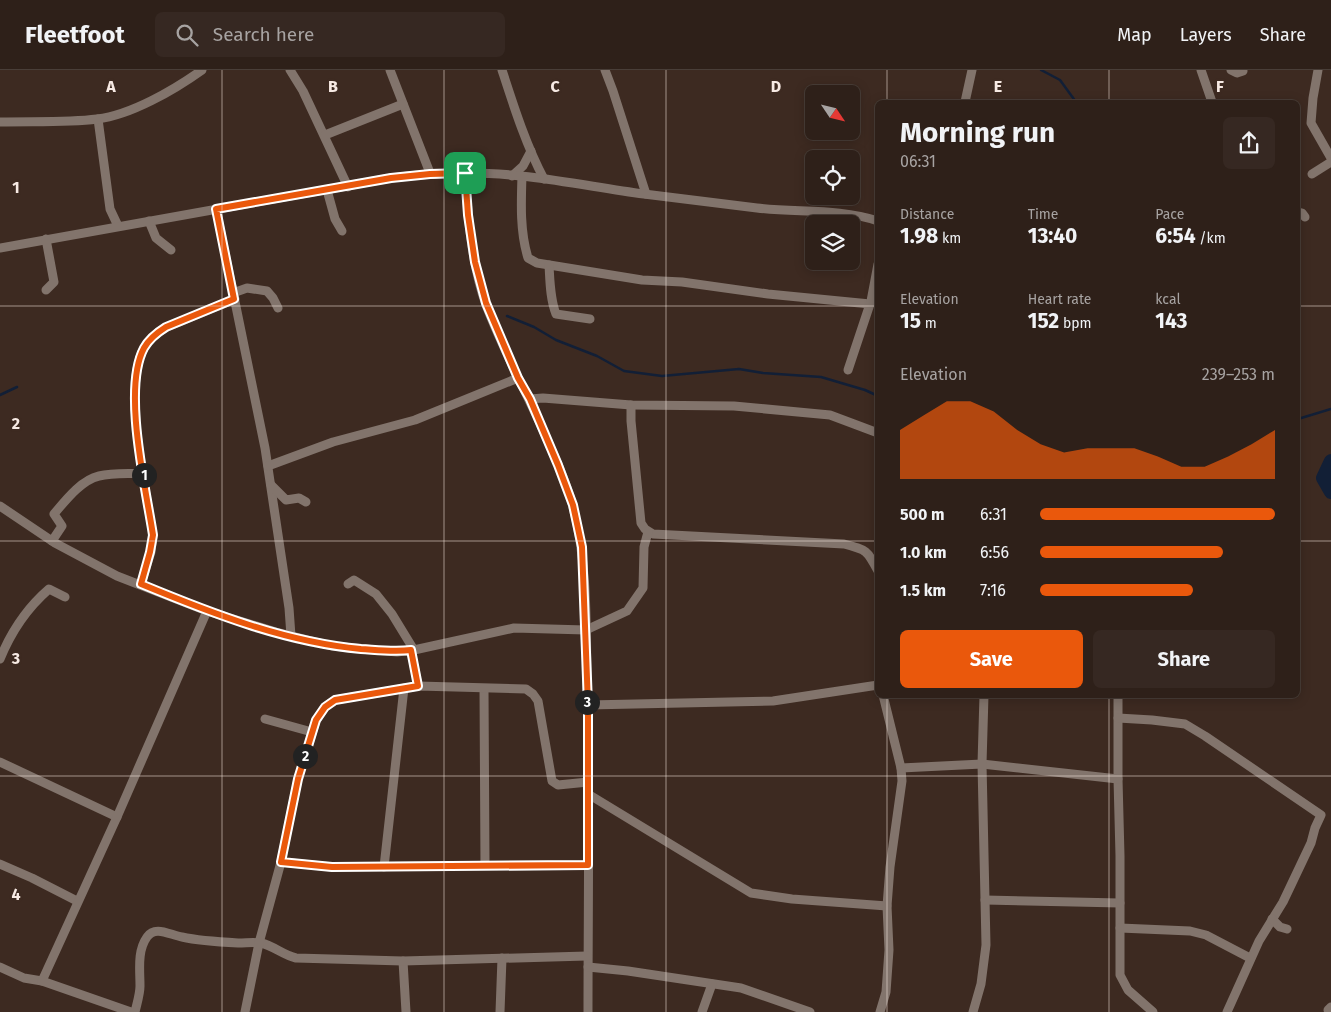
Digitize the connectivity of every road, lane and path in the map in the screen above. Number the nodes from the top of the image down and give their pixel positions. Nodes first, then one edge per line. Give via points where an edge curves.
1 (202, 70) edge
2 (290, 70) edge
3 (390, 70) edge
4 (502, 70) edge
5 (605, 70) edge
6 (972, 70) edge
7 (1201, 70) edge
8 (1232, 70) edge
9 (1318, 70) edge
10 (1243, 72) dead end
11 (965, 100) edge
12 (1211, 100) edge
13 (402, 104) junction
14 (98, 119) junction
15 (0, 122) edge
16 (325, 135) junction
17 (532, 150) junction
18 (1331, 160) edge
19 (465, 173) junction
20 (430, 174) junction
21 (1312, 174) dead end
22 (517, 176) junction
23 (544, 179) junction
24 (348, 187) junction
25 (327, 190) junction
26 (646, 194) junction
27 (216, 209) junction
28 (875, 220) edge
29 (149, 221) junction
30 (118, 226) junction
31 (342, 231) dead end
32 (46, 239) junction
33 (0, 248) edge
34 (171, 250) dead end
35 (549, 265) junction
36 (875, 279) edge
37 (46, 290) dead end
38 (234, 296) junction
39 (870, 304) junction
40 (278, 308) dead end
41 (590, 319) dead end
42 (848, 370) dead end
43 (518, 378) junction
44 (530, 399) junction
45 (631, 404) junction
46 (875, 432) edge
47 (268, 466) junction
48 (143, 473) junction
49 (271, 485) junction
50 (306, 502) dead end
51 (0, 506) edge
52 (648, 532) junction
53 (52, 541) junction
54 (875, 566) edge
55 (141, 584) junction
56 (348, 584) dead end
57 (65, 596) dead end
58 (207, 611) junction
59 (586, 630) junction
60 (291, 636) junction
61 (412, 650) junction
62 (0, 659) edge
63 (875, 685) edge
64 (418, 686) junction
65 (404, 688) junction
66 (484, 689) junction
67 (884, 698) edge
68 (984, 698) edge
69 (1118, 698) edge
70 (588, 705) junction
71 (265, 718) dead end
72 (1118, 718) junction
73 (312, 732) junction
74 (0, 762) edge
75 (982, 764) junction
76 (901, 768) junction
77 (1118, 779) junction
78 (588, 782) junction
79 (588, 794) junction
80 (117, 816) junction
81 (281, 862) junction
82 (0, 864) edge
83 (485, 865) junction
84 (588, 865) junction
85 (384, 867) junction
86 (985, 900) junction
87 (78, 901) junction
88 (1120, 903) junction
89 (887, 906) junction
90 (1272, 919) junction
91 (1120, 928) junction
92 (1287, 929) dead end
93 (259, 943) junction
94 (587, 956) junction
95 (502, 958) junction
96 (1250, 958) junction
97 (403, 961) junction
98 (0, 967) edge
99 (588, 967) junction
100 (42, 981) junction
101 (712, 984) junction
102 (792, 1009) edge
103 (115, 1010) edge
104 (131, 1012) edge
105 (135, 1012) edge
106 (245, 1012) edge
107 (406, 1012) edge
108 (500, 1012) edge
109 (588, 1012) edge
110 (702, 1012) edge
111 (810, 1012) edge
112 (880, 1012) edge
113 (973, 1012) edge
114 (1153, 1012) edge
115 (1227, 1012) edge

1 - 14 street via 180,86 142,105
2 - 16 street
3 - 13 street
4 - 17 street
5 - 26 street
6 - 11 street
7 - 12 street
8 - 10 street
9 - 18 street via 1311,123
13 - 16 street
13 - 20 street
14 - 15 street
14 - 30 street via 110,209
16 - 24 street
17 - 22 street
17 - 23 street
18 - 21 street
19 - 20 street
19 - 22 street
19 - 43 street via 475,262 486,303
20 - 24 street
22 - 23 street
22 - 35 street via 528,258
23 - 26 street
24 - 25 street
25 - 27 street
25 - 31 street
26 - 28 street via 770,209 821,211
27 - 29 street
27 - 38 street
29 - 30 street
29 - 34 street via 156,238
30 - 32 street
32 - 33 street
32 - 37 street via 54,282
35 - 39 street via 642,280
35 - 41 street via 556,314
36 - 39 street
38 - 40 street via 247,288 267,291
38 - 47 street
38 - 48 street via 166,327 145,347 135,378 137,432
39 - 42 street
43 - 44 street
43 - 47 street via 415,420 333,442
44 - 45 street
44 - 59 street via 573,505 582,547
45 - 46 street via 734,406 830,415
45 - 52 street via 642,523
47 - 49 street
48 - 53 street via 98,476 79,488 54,514 62,526
48 - 55 street via 153,540
49 - 50 street via 286,500 299,498
49 - 60 street
51 - 53 street
52 - 54 street via 844,544 864,550
52 - 59 street via 644,547 643,588 627,611
53 - 55 street via 117,576
55 - 58 street
56 - 61 street via 354,580 376,594 392,614
57 - 62 street via 49,588 20,620
58 - 60 street
58 - 80 street
59 - 61 street via 514,628
59 - 70 street
60 - 61 street via 332,646 397,652
61 - 64 street
63 - 70 street via 773,701
64 - 65 street
64 - 66 street
65 - 73 street via 335,700 325,707
65 - 85 street
66 - 78 street via 526,689 533,694 539,708 552,781 558,785
66 - 83 street
67 - 76 street
68 - 75 street
69 - 72 street
70 - 78 street
71 - 73 street
72 - 77 street
72 - 90 street via 1185,724 1321,815 1311,843
73 - 81 street via 298,779
74 - 80 street
75 - 76 street
75 - 77 street
75 - 86 street
76 - 89 street
77 - 88 street
78 - 79 street
79 - 84 street
79 - 89 street via 751,893
80 - 87 street
81 - 85 street via 332,867
81 - 93 street
82 - 87 street
83 - 84 street
83 - 85 street
84 - 94 street
86 - 88 street
86 - 113 street via 986,945 981,984
87 - 100 street
88 - 91 street
89 - 112 street via 889,950 886,992
90 - 92 street
90 - 96 street
91 - 96 street via 1190,931 1206,935
91 - 114 street via 1122,982
93 - 97 street via 296,958
93 - 105 street via 200,940 153,932 142,947
93 - 106 street
94 - 95 street
94 - 99 street
95 - 97 street
95 - 108 street
96 - 115 street
97 - 107 street
98 - 100 street via 24,978
99 - 101 street
99 - 109 street
100 - 103 street
101 - 102 street via 741,988
101 - 110 street
102 - 111 street
103 - 104 street

